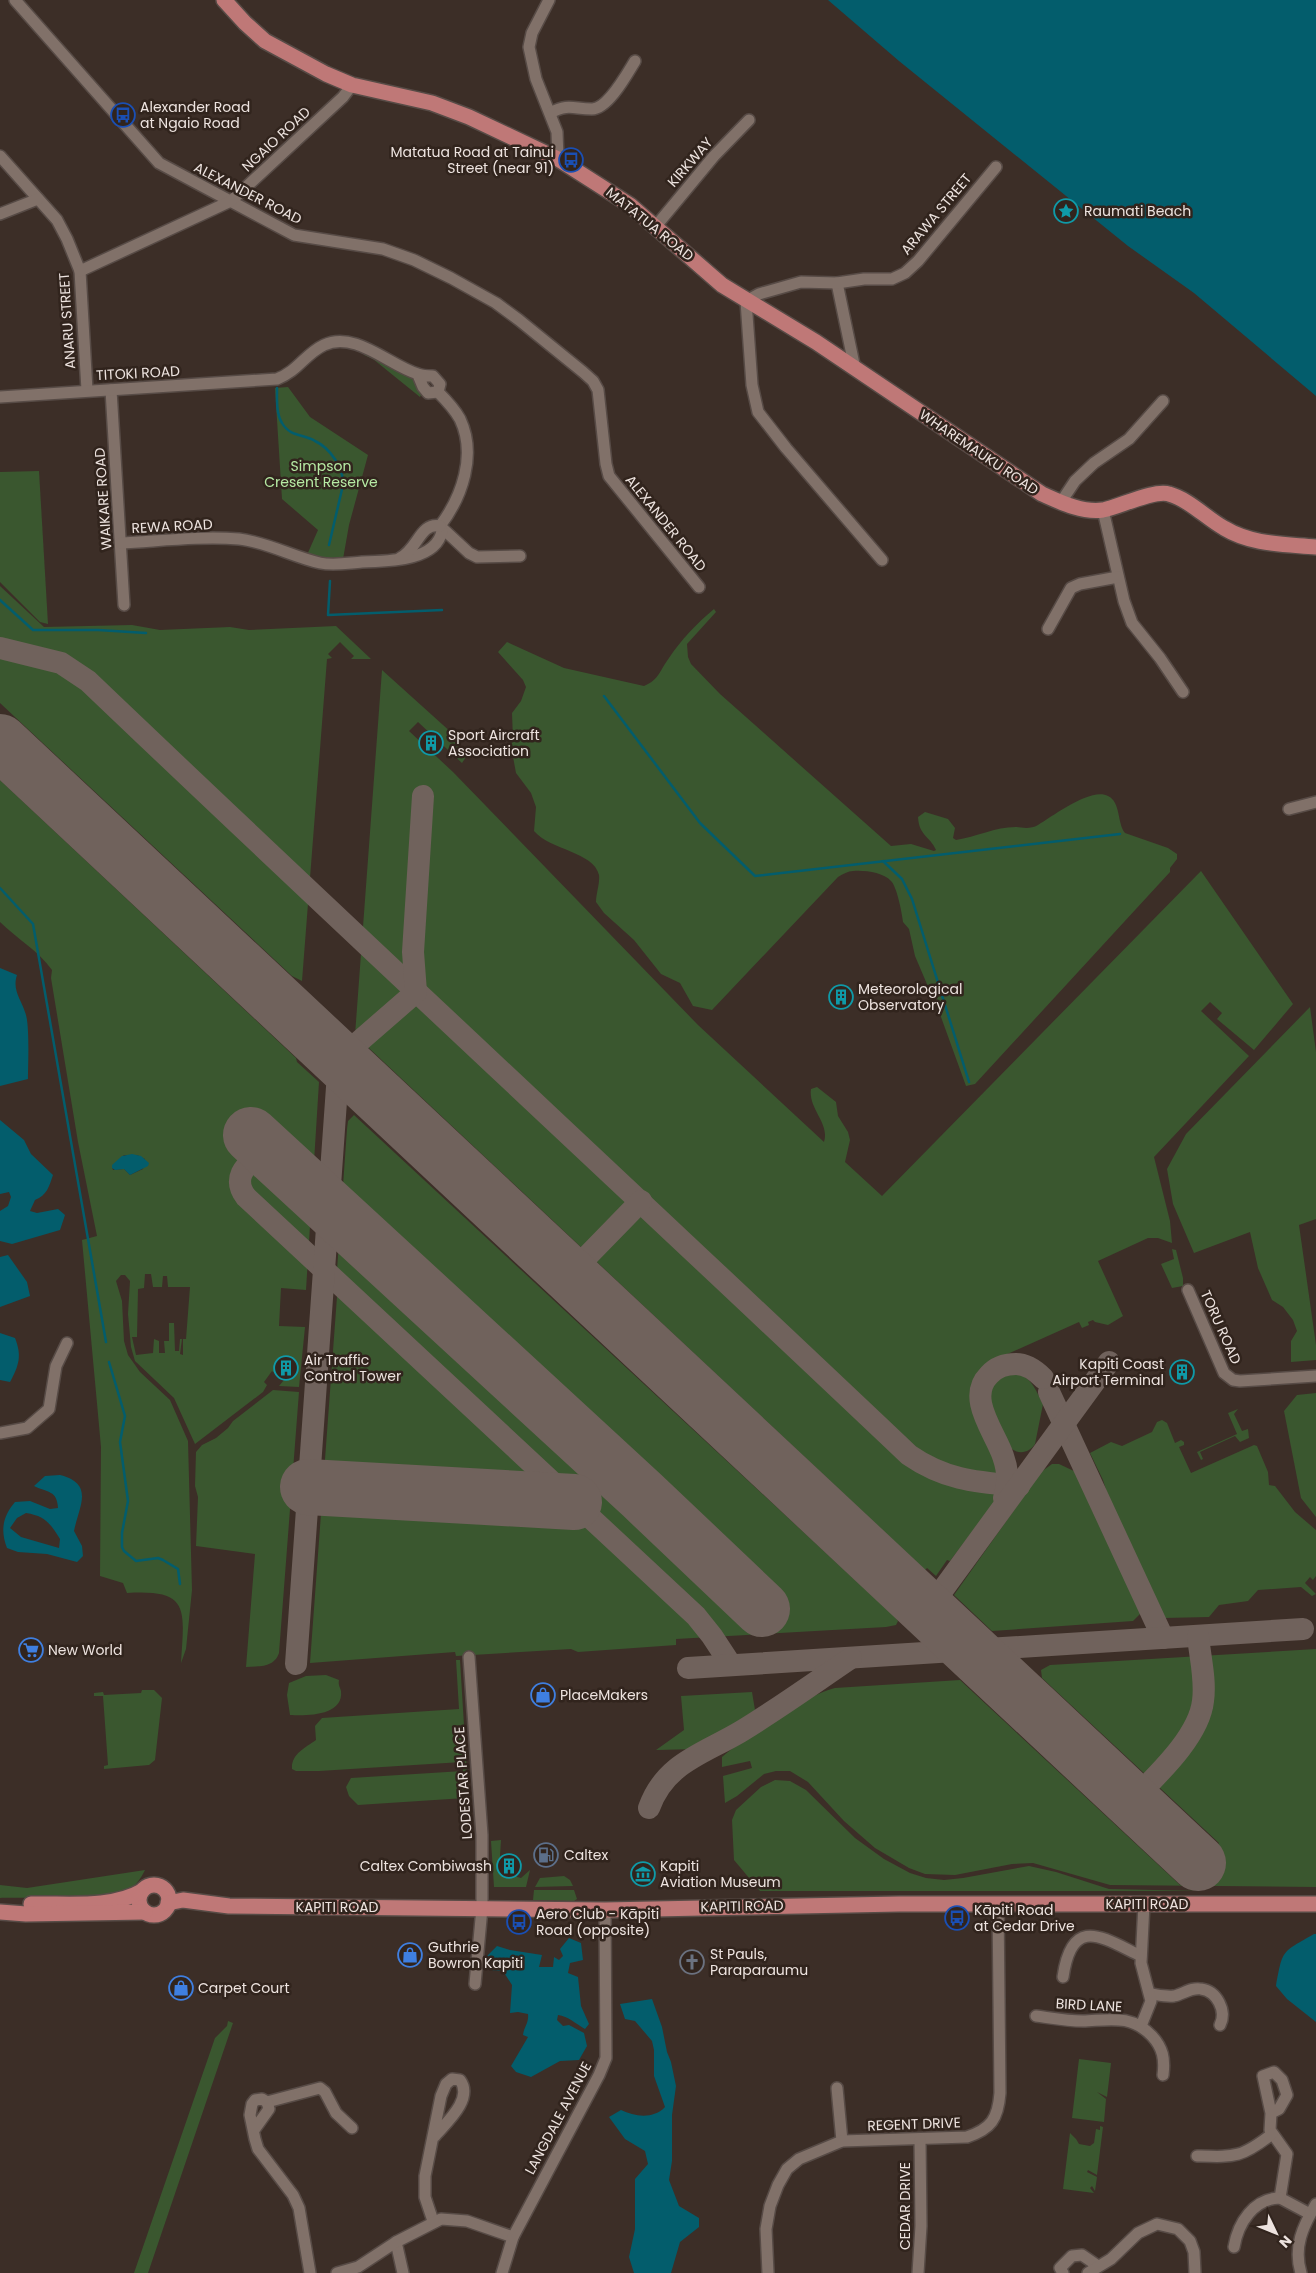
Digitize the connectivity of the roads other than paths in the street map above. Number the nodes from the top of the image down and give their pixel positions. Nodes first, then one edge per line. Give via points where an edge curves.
1 (15, 0) edge
2 (224, 0) edge
3 (549, 0) edge
4 (635, 61) dead end
5 (352, 85) junction
6 (550, 113) junction
7 (749, 120) dead end
8 (0, 156) edge
9 (558, 159) junction
10 (996, 167) dead end
11 (38, 199) junction
12 (231, 201) junction
13 (0, 214) edge
14 (656, 226) junction
15 (80, 270) junction
16 (837, 284) junction
17 (746, 301) junction
18 (855, 369) junction
19 (87, 390) junction
20 (111, 390) junction
21 (0, 397) edge
22 (1162, 401) dead end
23 (1061, 502) junction
24 (1103, 510) junction
25 (440, 526) junction
26 (121, 543) junction
27 (1316, 547) edge
28 (520, 556) dead end
29 (394, 560) junction
30 (882, 560) dead end
31 (1118, 578) junction
32 (699, 587) dead end
33 (124, 605) dead end
34 (1048, 629) dead end
35 (1183, 692) dead end
36 (1316, 802) edge
37 (1289, 809) dead end
38 (1188, 1290) dead end
39 (67, 1342) dead end
40 (1316, 1376) edge
41 (0, 1433) edge
42 (469, 1657) dead end
43 (142, 1891) junction
44 (168, 1903) junction
45 (998, 1904) junction
46 (1144, 1904) junction
47 (1316, 1904) edge
48 (3, 1907) edge
49 (482, 1908) junction
50 (605, 1910) junction
51 (145, 1912) junction
52 (1141, 1956) junction
53 (1063, 1977) dead end
54 (476, 1984) dead end
55 (1151, 1994) junction
56 (1036, 2016) dead end
57 (1220, 2025) dead end
58 (1141, 2026) junction
59 (1163, 2076) dead end
60 (838, 2088) dead end
61 (1270, 2113) dead end
62 (352, 2128) dead end
63 (1272, 2134) junction
64 (434, 2137) dead end
65 (920, 2140) junction
66 (842, 2141) junction
67 (1197, 2156) dead end
68 (1280, 2198) junction
69 (1313, 2209) edge
70 (433, 2221) junction
71 (513, 2236) junction
72 (396, 2242) junction
73 (1234, 2247) dead end
74 (1093, 2270) edge
75 (310, 2273) edge
76 (336, 2273) edge
77 (404, 2273) edge
78 (502, 2273) edge
79 (768, 2273) edge
80 (918, 2273) edge
81 (1063, 2273) edge
82 (1195, 2273) edge
83 (1301, 2273) edge

1 - 12 street, ALEXANDER ROAD via 159,163
2 - 5 main road, MATATUA ROAD via 265,41
3 - 6 street via 532,33 529,47 536,79
4 - 6 street via 615,92 601,106 594,109 566,106
5 - 9 main road, MATATUA ROAD via 432,104 469,117
5 - 12 street, NGAIO ROAD
6 - 9 street via 557,132
7 - 14 street, KIRKWAY via 714,156
8 - 11 street, ANARU STREET
9 - 14 main road, MATATUA ROAD via 608,189
10 - 16 street, ARAWA STREET via 918,262 905,273 892,279 864,279
11 - 13 street
11 - 15 street, ANARU STREET via 56,220
12 - 15 street, NGAIO ROAD
12 - 32 street, ALEXANDER ROAD via 294,235 383,248 414,260 496,303 530,328 592,381 598,390 609,476
14 - 17 main road, MATATUA ROAD via 722,285
15 - 19 street, ANARU STREET
16 - 17 street, ARAWA STREET via 801,282 758,294
16 - 18 street
17 - 18 main road, WHAREMAUKU ROAD
17 - 30 street via 752,385 758,412
18 - 23 main road, WHAREMAUKU ROAD via 1025,484
19 - 20 street, TITOKI ROAD
19 - 21 street, TITOKI ROAD
20 - 25 street, TITOKI ROAD via 277,379 290,374 324,345 337,341 351,342 418,375 433,376 440,384 438,392 459,418 465,437 465,474 456,502
20 - 26 street, WAIKARE ROAD
22 - 23 street via 1130,439 1094,463 1075,481
23 - 24 main road, WHAREMAUKU ROAD via 1078,508
24 - 27 main road, WHAREMAUKU ROAD via 1168,493 1242,537
24 - 31 street
25 - 28 street via 477,557
25 - 29 street via 426,528 409,552
25 - 29 street, REWA ROAD via 442,533 425,551
26 - 29 street, REWA ROAD via 224,539 249,541 326,564
26 - 33 street, WAIKARE ROAD
31 - 34 street via 1072,588
31 - 35 street via 1132,623
36 - 37 street
38 - 40 street, TORU ROAD via 1227,1377 1240,1381
39 - 41 street via 56,1366 49,1409 27,1428
42 - 49 street, LODESTAR PLACE via 480,1802
43 - 44 main road via 151,1885 159,1886 166,1891
43 - 48 main road via 110,1903
43 - 51 main road via 139,1902
44 - 49 main road, KAPITI ROAD via 183,1900 229,1906
44 - 51 main road via 159,1913
45 - 46 main road, KAPITI ROAD
45 - 50 main road, KAPITI ROAD
45 - 65 street, REGENT DRIVE via 1000,2093 997,2112 983,2132 967,2137
46 - 47 main road, KAPITI ROAD
46 - 52 street
48 - 51 main road via 26,1914
49 - 50 main road, KAPITI ROAD
49 - 54 street, LODESTAR PLACE
50 - 71 street, LANGDALE AVENUE via 606,2058
52 - 53 street via 1110,1939 1088,1936 1077,1942 1068,1953
52 - 55 street
55 - 57 street via 1170,1996 1196,1989 1205,1990 1221,2007 1223,2018
55 - 58 street via 1150,2007
56 - 58 street, BIRD LANE via 1083,2021 1114,2019
58 - 59 street via 1161,2048
60 - 66 street
61 - 63 street
62 - 75 street via 336,2113 320,2088 267,2102 269,2109 254,2130 258,2149 299,2208
63 - 67 street via 1234,2157
63 - 68 street via 1287,2154
64 - 70 street via 424,2187
65 - 66 street, REGENT DRIVE
65 - 80 street, CEDAR DRIVE
66 - 79 street, REGENT DRIVE via 799,2159 787,2169 778,2185 766,2229
68 - 69 street
68 - 73 street via 1263,2201 1241,2222
69 - 83 street via 1303,2227 1298,2250
70 - 71 street via 467,2220
70 - 72 street
71 - 78 street, LANGDALE AVENUE
72 - 76 street via 358,2267
72 - 77 street
74 - 81 street via 1082,2255 1072,2256 1060,2268
74 - 82 street via 1111,2259 1138,2233 1157,2224 1178,2229 1190,2241

